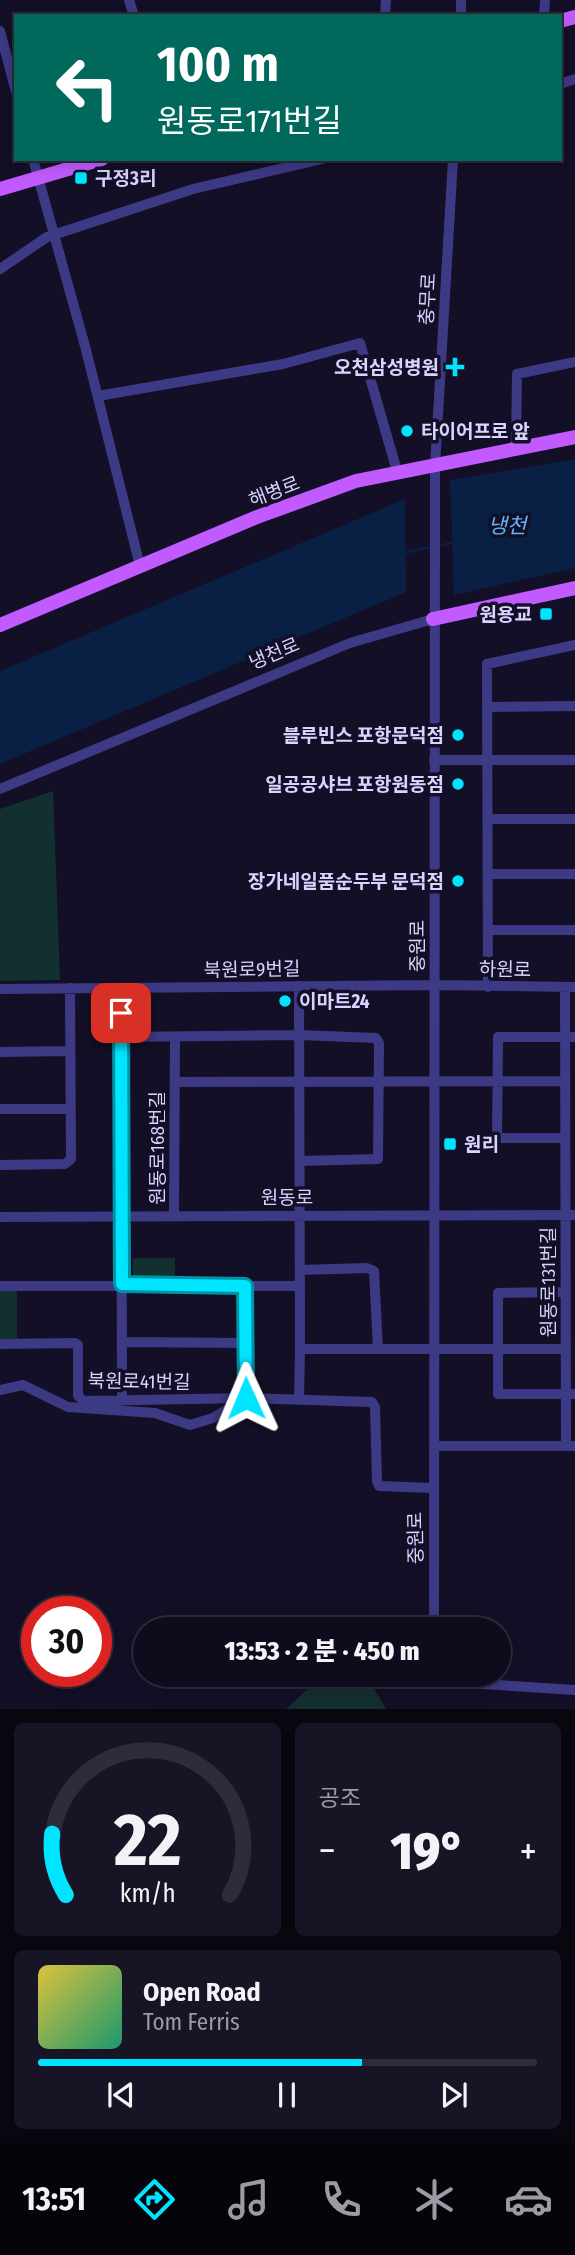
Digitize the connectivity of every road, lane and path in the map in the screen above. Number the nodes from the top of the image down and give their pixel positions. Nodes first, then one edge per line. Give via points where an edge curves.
1 (0, 31) edge
2 (14, 84) edge
3 (34, 161) edge
4 (95, 161) edge
5 (313, 161) edge
6 (453, 161) edge
7 (38, 178) junction
8 (0, 189) edge
9 (54, 234) junction
10 (0, 269) edge
11 (575, 362) edge
12 (98, 396) junction
13 (575, 437) edge
14 (516, 449) junction
15 (435, 466) junction
16 (397, 471) junction
17 (140, 566) junction
18 (575, 588) edge
19 (433, 603) joint
20 (433, 619) junction
21 (0, 625) edge
22 (575, 645) edge
23 (575, 706) edge
24 (488, 707) junction
25 (434, 760) junction
26 (489, 760) junction
27 (575, 760) edge
28 (0, 789) edge
29 (488, 819) junction
30 (575, 819) edge
31 (488, 874) junction
32 (575, 874) edge
33 (488, 930) junction
34 (575, 930) edge
35 (435, 985) junction
36 (299, 986) junction
37 (488, 987) junction
38 (570, 987) edge
39 (70, 988) junction
40 (121, 988) junction
41 (0, 989) edge
42 (299, 1035) junction
43 (121, 1037) junction
44 (175, 1037) junction
45 (570, 1037) edge
46 (70, 1051) junction
47 (0, 1052) edge
48 (435, 1080) junction
49 (299, 1081) junction
50 (379, 1081) junction
51 (498, 1081) junction
52 (565, 1081) junction
53 (175, 1082) junction
54 (0, 1109) edge
55 (71, 1109) junction
56 (565, 1138) junction
57 (300, 1161) junction
58 (0, 1165) edge
59 (570, 1165) edge
60 (121, 1214) junction
61 (300, 1214) junction
62 (174, 1215) junction
63 (435, 1215) junction
64 (570, 1215) edge
65 (0, 1217) edge
66 (300, 1270) junction
67 (122, 1284) junction
68 (0, 1286) edge
69 (245, 1286) junction
70 (300, 1286) junction
71 (566, 1293) junction
72 (123, 1342) junction
73 (246, 1343) junction
74 (0, 1344) edge
75 (300, 1349) junction
76 (378, 1349) junction
77 (435, 1349) junction
78 (498, 1349) junction
79 (566, 1349) junction
80 (0, 1390) edge
81 (570, 1394) edge
82 (122, 1399) junction
83 (241, 1399) junction
84 (299, 1400) junction
85 (435, 1446) junction
86 (570, 1446) edge
87 (432, 1488) junction
88 (434, 1617) edge
89 (511, 1686) edge
90 (575, 1690) edge

1 - 2 street
3 - 7 street
4 - 7 main road
5 - 9 street via 193,189
6 - 15 street, 충무로
7 - 8 main road
7 - 9 street
9 - 10 street via 30,245
9 - 12 street
11 - 14 street via 517,374
12 - 16 street via 283,364 360,344
12 - 17 street
13 - 14 main road, 해병로
14 - 15 main road, 해병로
15 - 16 main road, 해병로
15 - 19 street, 충무로
16 - 17 main road, 해병로 via 343,485
17 - 21 main road, 해병로
18 - 20 main road, 냉천로
19 - 20 street, 중원로
20 - 25 street, 중원로
20 - 28 street, 냉천로 via 350,643
22 - 24 street via 487,664
23 - 24 street
24 - 26 street
25 - 26 street
25 - 35 street, 중원로
26 - 27 street
26 - 29 street
29 - 30 street
29 - 31 street
31 - 32 street
31 - 33 street
33 - 34 street
33 - 37 street
35 - 36 street, 북원로9번길
35 - 37 street, 하원로
35 - 48 street, 중원로
36 - 40 street, 북원로9번길
36 - 42 street
37 - 38 street, 하원로
38 - 45 street, 원동로131번길
39 - 40 street, 북원로9번길
39 - 41 street, 북원로9번길
39 - 46 street
40 - 43 street
42 - 44 street
42 - 49 street
42 - 50 street via 376,1038
43 - 44 street
43 - 60 street
44 - 53 street, 원동로168번길
45 - 51 street via 498,1037
45 - 52 street, 원동로131번길
46 - 47 street
46 - 55 street
48 - 50 street, 원동로168번길
48 - 51 street
48 - 63 street, 중원로
49 - 50 street, 원동로168번길
49 - 53 street, 원동로168번길
49 - 57 street
50 - 57 street via 378,1159
51 - 52 street
51 - 56 street via 497,1138
52 - 56 street, 원동로131번길
53 - 62 street, 원동로168번길
54 - 55 street
55 - 58 street via 71,1159 65,1164
56 - 59 street, 원동로131번길
57 - 61 street
59 - 64 street, 원동로131번길
60 - 62 street, 원동로
60 - 65 street, 원동로
60 - 67 street
61 - 62 street, 원동로
61 - 63 street, 원동로
61 - 66 street
63 - 64 street, 원동로
63 - 77 street, 중원로
64 - 71 street, 원동로131번길
66 - 70 street
66 - 76 street via 374,1271
67 - 68 street
67 - 69 street
67 - 72 street
69 - 70 street
69 - 73 street
70 - 75 street
71 - 78 street via 498,1293
71 - 79 street, 원동로131번길
72 - 73 street
72 - 82 street
73 - 83 street
74 - 82 street, 북원로41번길 via 75,1343 80,1399
75 - 76 street
75 - 84 street
76 - 77 street
77 - 78 street
77 - 85 street, 중원로
78 - 79 street, 원동로131번길
78 - 81 street via 498,1394
79 - 81 street, 원동로131번길
80 - 83 street via 23,1385 68,1407 155,1413 190,1425 213,1418
81 - 86 street, 원동로131번길
82 - 83 street, 북원로41번길
83 - 84 street, 북원로41번길
84 - 87 street, 북원로41번길 via 372,1402 376,1407 379,1486
85 - 86 street
85 - 87 street, 중원로
87 - 88 street, 중원로
89 - 90 street

